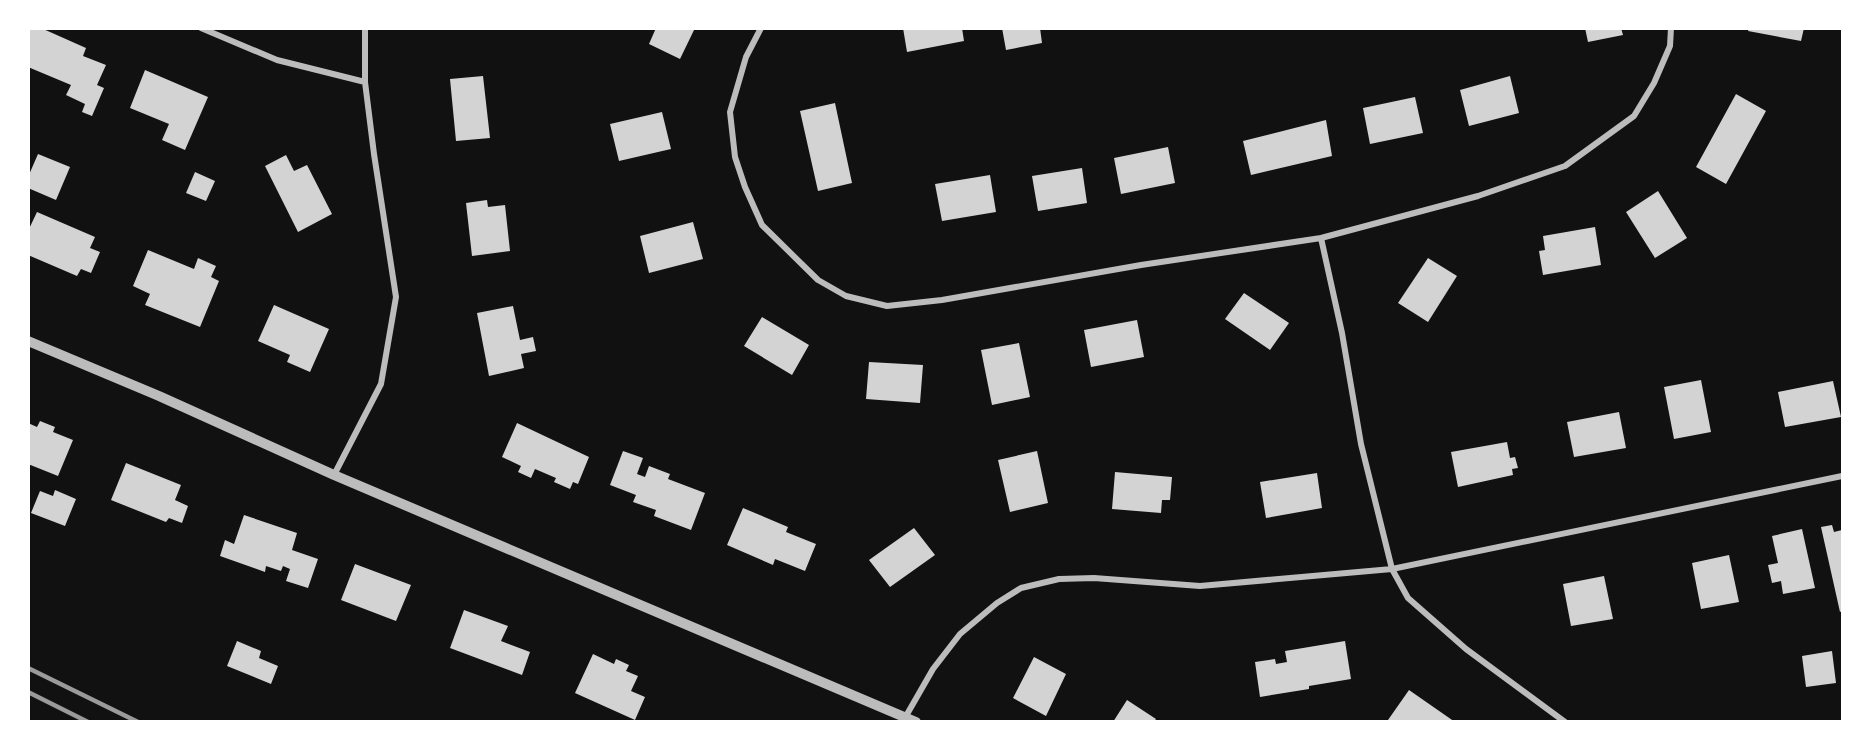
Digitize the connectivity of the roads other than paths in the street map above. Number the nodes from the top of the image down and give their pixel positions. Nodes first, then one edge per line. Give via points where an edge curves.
1 (201, 28) edge
2 (365, 28) edge
3 (761, 28) edge
4 (1671, 28) edge
5 (365, 82) junction
6 (1321, 238) junction
7 (28, 341) edge
8 (334, 475) junction
9 (1842, 476) edge
10 (1392, 569) junction
11 (911, 719) edge
12 (1565, 722) edge

1 - 5 street via 277,60
2 - 5 street
3 - 6 street via 746,57 730,112 735,157 762,225 819,279 846,296 887,306 942,300
4 - 6 street via 1666,56 1634,116 1565,166 1478,196
5 - 8 street via 396,297 381,384
6 - 10 street via 1361,444
7 - 8 street
8 - 11 street
9 - 10 street
10 - 11 street via 1200,586 1094,578 1059,579 1021,588 960,634 933,669
10 - 12 street via 1408,597 1466,649

